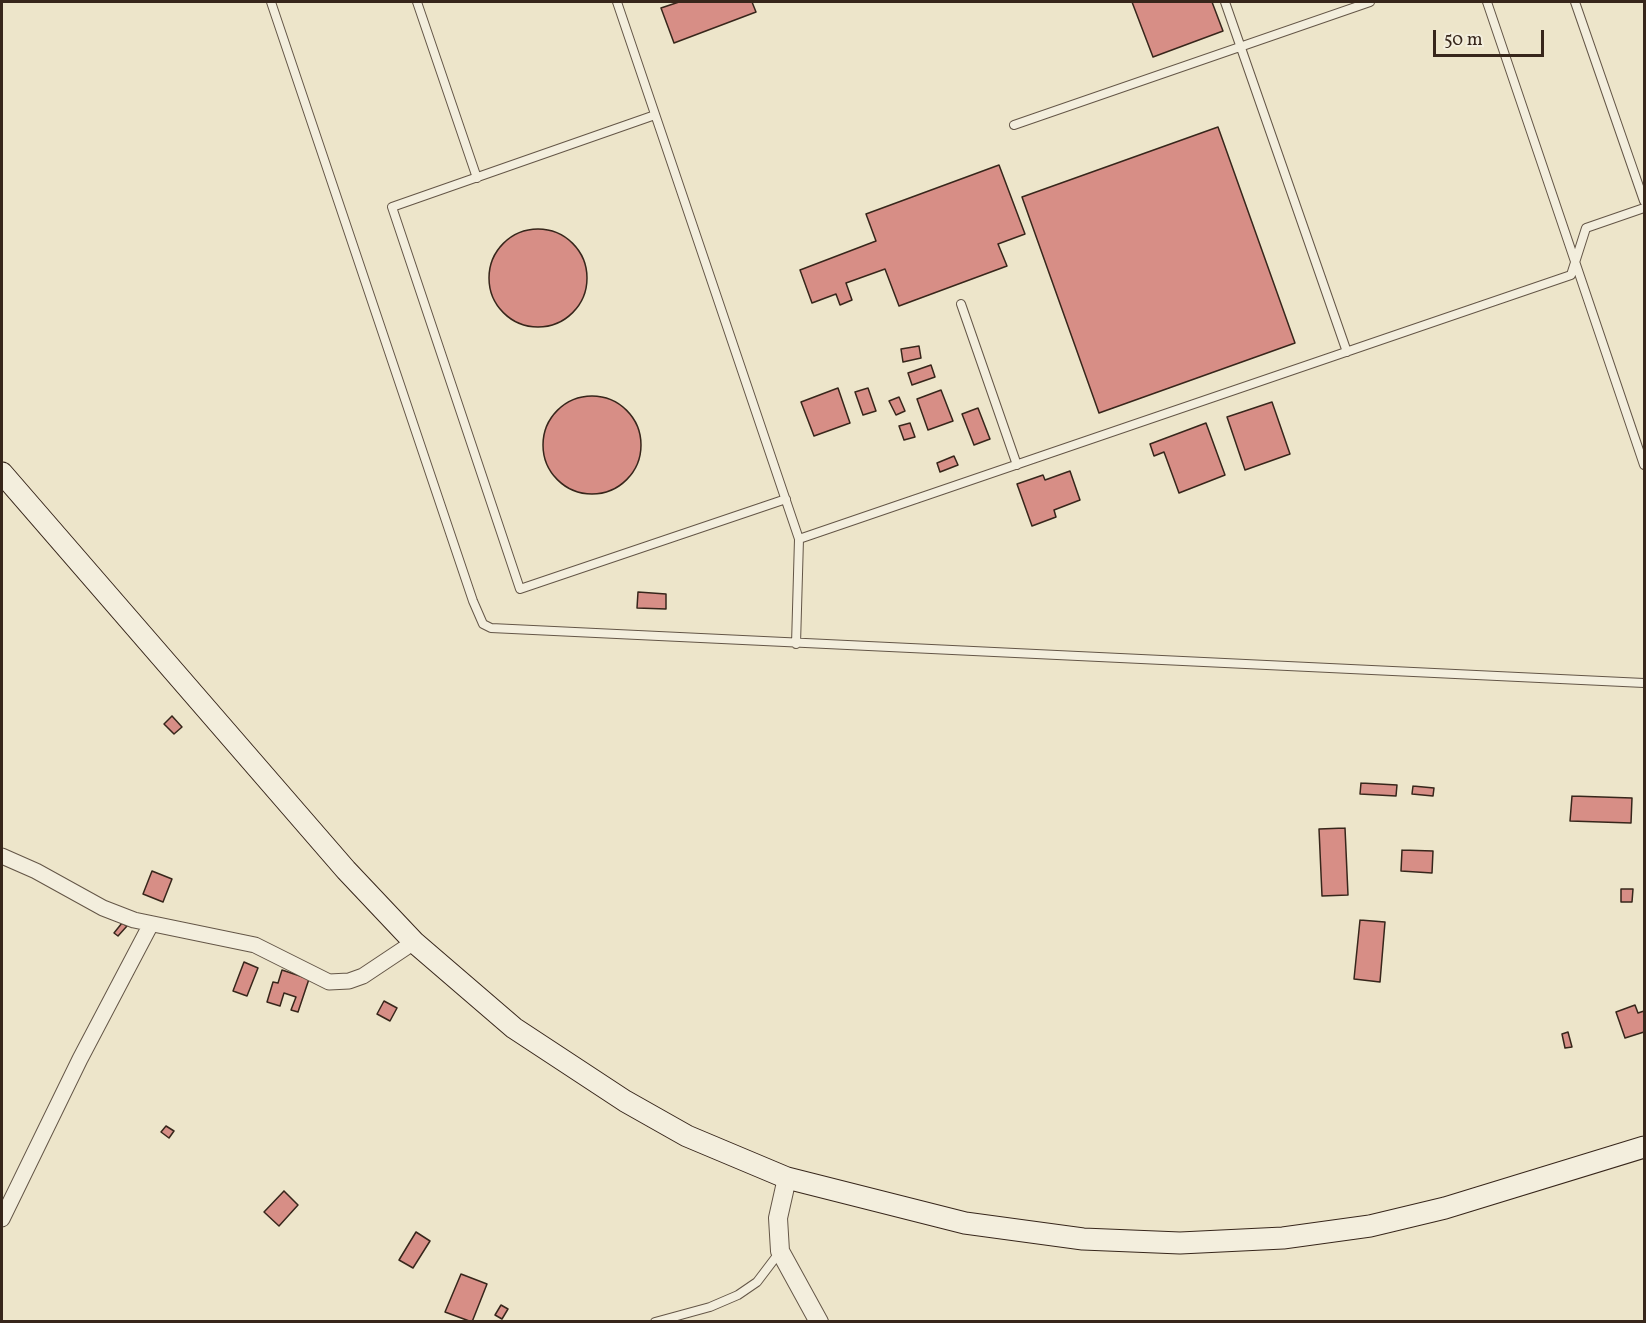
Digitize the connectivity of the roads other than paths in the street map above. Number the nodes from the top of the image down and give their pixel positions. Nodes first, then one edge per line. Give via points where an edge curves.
1 (271, 2) edge
2 (417, 2) edge
3 (616, 2) edge
4 (1225, 2) edge
5 (1370, 2) edge
6 (1487, 2) edge
7 (1575, 2) edge
8 (1241, 47) junction
9 (655, 116) junction
10 (1014, 125) dead end
11 (477, 178) junction
12 (1644, 201) edge
13 (1644, 208) edge
14 (1576, 262) junction
15 (961, 304) dead end
16 (1347, 352) junction
17 (1017, 465) junction
18 (1644, 465) edge
19 (2, 473) edge
20 (786, 499) junction
21 (799, 539) junction
22 (796, 645) junction
23 (1644, 683) edge
24 (2, 856) edge
25 (152, 924) junction
26 (414, 942) junction
27 (1644, 1147) edge
28 (787, 1179) junction
29 (2, 1219) edge
30 (780, 1251) junction
31 (655, 1322) edge
32 (819, 1322) edge

1 - 22 lane via 483,624 498,629
2 - 11 lane
3 - 9 lane
4 - 8 lane
5 - 8 lane
6 - 14 lane
7 - 12 lane
8 - 10 lane
8 - 16 lane
9 - 11 lane
9 - 20 lane
11 - 20 lane via 392,207 520,589
13 - 14 lane via 1587,228
14 - 16 lane via 1571,275
14 - 18 lane
15 - 17 lane
16 - 17 lane
17 - 21 lane
19 - 26 main road via 366,894
20 - 21 lane
21 - 22 lane
22 - 23 lane
24 - 25 street via 103,908
25 - 26 street via 255,945 329,982 363,976
25 - 29 street
26 - 28 main road via 514,1028 625,1101 687,1136
27 - 28 main road via 1445,1208 1370,1226 1283,1238 1180,1243 1083,1239 965,1223
28 - 30 street via 778,1218
30 - 31 lane via 757,1282 738,1294 710,1307
30 - 32 street

